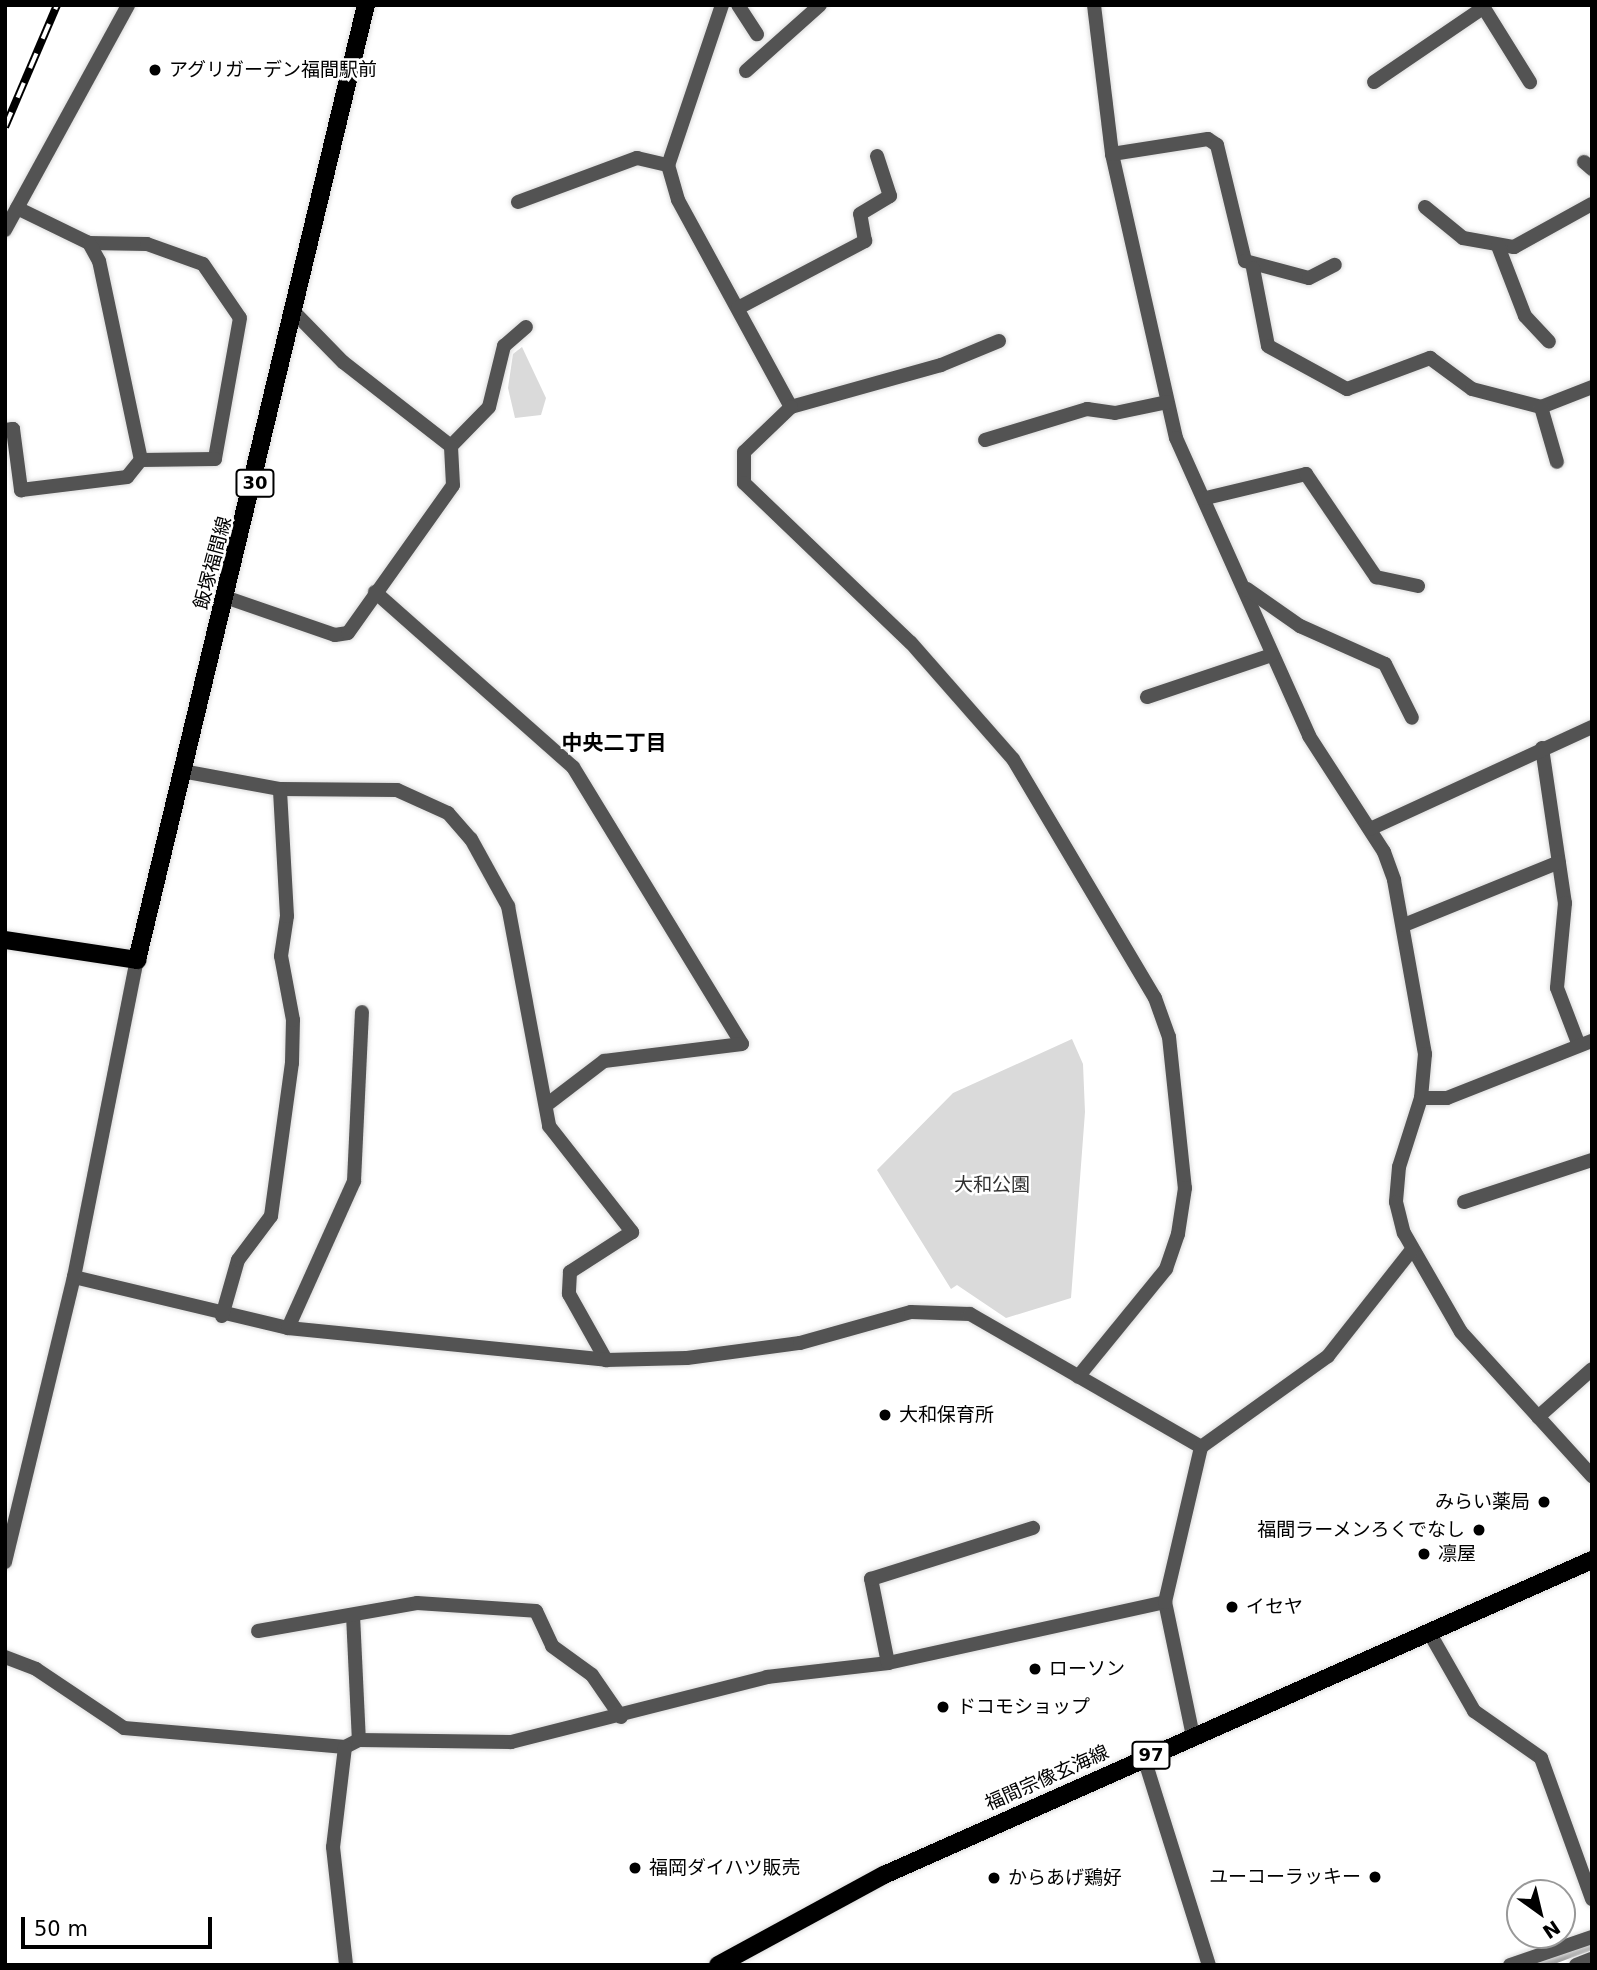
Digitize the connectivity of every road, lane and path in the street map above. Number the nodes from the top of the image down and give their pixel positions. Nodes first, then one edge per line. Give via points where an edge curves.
1 (128, 5) edge
2 (366, 5) edge
3 (722, 5) edge
4 (738, 5) edge
5 (820, 5) edge
6 (1094, 5) edge
7 (1483, 6) edge
8 (757, 34) dead end
9 (746, 71) dead end
10 (1374, 82) dead end
11 (1530, 82) dead end
12 (1112, 153) junction
13 (877, 156) dead end
14 (668, 165) junction
15 (517, 202) dead end
16 (1592, 204) edge
17 (1425, 207) dead end
18 (17, 208) junction
19 (5, 230) edge
20 (89, 243) junction
21 (1498, 246) junction
22 (1335, 265) dead end
23 (1254, 268) junction
24 (738, 308) junction
25 (295, 313) junction
26 (526, 327) dead end
27 (999, 341) dead end
28 (1549, 342) dead end
29 (1592, 387) edge
30 (1167, 402) junction
31 (791, 407) junction
32 (1541, 407) junction
33 (5, 430) edge
34 (985, 440) dead end
35 (451, 446) junction
36 (141, 460) junction
37 (1558, 462) dead end
38 (1206, 498) junction
39 (1418, 586) dead end
40 (1246, 588) junction
41 (375, 592) junction
42 (225, 597) junction
43 (1272, 655) junction
44 (1147, 697) dead end
45 (1412, 719) dead end
46 (1592, 727) edge
47 (1542, 748) junction
48 (182, 771) junction
49 (280, 789) junction
50 (1370, 829) junction
51 (1559, 862) junction
52 (1404, 925) junction
53 (5, 940) edge
54 (137, 960) junction
55 (362, 1012) dead end
56 (1585, 1042) edge
57 (1421, 1098) junction
58 (549, 1103) junction
59 (1592, 1160) edge
60 (1464, 1202) dead end
61 (1411, 1251) junction
62 (74, 1277) junction
63 (222, 1315) junction
64 (288, 1328) junction
65 (606, 1360) junction
66 (1592, 1369) edge
67 (1078, 1377) junction
68 (1538, 1417) junction
69 (1200, 1447) junction
70 (1592, 1476) edge
71 (1033, 1528) dead end
72 (1592, 1560) edge
73 (5, 1562) edge
74 (1165, 1602) junction
75 (353, 1615) junction
76 (258, 1631) dead end
77 (1429, 1632) junction
78 (5, 1657) edge
79 (888, 1663) junction
80 (621, 1717) junction
81 (1193, 1736) junction
82 (359, 1740) junction
83 (345, 1747) junction
84 (1144, 1758) junction
85 (1592, 1899) edge
86 (1592, 1937) edge
87 (1592, 1959) edge
88 (346, 1965) edge
89 (718, 1965) edge
90 (1209, 1965) edge
91 (1510, 1965) edge
92 (1576, 1965) edge

1 - 18 street
2 - 25 main road, 飯塚福間線 / 30
3 - 14 street
4 - 8 street
5 - 9 street
6 - 12 street
7 - 10 street
7 - 11 street
12 - 23 street via 1208,139 1217,145 1240,252
12 - 30 street
13 - 24 street via 890,196 860,214 865,241
14 - 15 street via 636,158
14 - 24 street via 678,200
16 - 21 street via 1527,241
17 - 21 street via 1448,231
18 - 19 street
18 - 20 street
20 - 36 street via 99,261
20 - 36 street via 147,244 203,264 240,318 215,458
21 - 28 street via 1525,316
22 - 23 street via 1309,278
23 - 32 street via 1268,346 1347,389 1430,358 1472,389
24 - 31 street
25 - 35 street via 343,362
25 - 42 main road, 飯塚福間線 / 30
26 - 35 street via 503,346 489,407
27 - 31 street via 940,365
29 - 32 street
30 - 34 street via 1115,413 1087,409
30 - 38 street via 1176,438
31 - 67 street via 744,452 744,483 911,643 1013,758 1155,998 1169,1037 1185,1188 1178,1234 1166,1269
32 - 37 street
33 - 36 street via 13,429 21,490 127,477
35 - 41 street via 453,485
38 - 39 street via 1306,474 1376,577
38 - 40 street
40 - 43 street
40 - 45 street via 1300,626 1385,664
41 - 42 street via 348,634 335,635
41 - 58 street via 573,767 742,1044 604,1062
42 - 48 main road, 飯塚福間線 / 30
43 - 44 street
43 - 50 street via 1309,736
46 - 47 street
47 - 50 street
47 - 51 street
48 - 49 street
48 - 54 main road, 飯塚福間線 / 30
49 - 58 street via 397,790 448,813 471,839 508,906
49 - 63 street via 287,916 281,956 293,1020 292,1063 271,1216 238,1260
50 - 52 street via 1384,852
51 - 52 street
51 - 56 street via 1565,904 1557,988
52 - 57 street via 1425,1054
53 - 54 main road
54 - 62 street
55 - 64 street via 354,1181
56 - 57 street via 1447,1098
57 - 61 street via 1397,1191
58 - 65 street via 549,1126 558,1143 632,1233 570,1272 569,1294
59 - 60 street
61 - 68 street via 1461,1332
61 - 69 street via 1328,1356
62 - 63 street
62 - 73 street
63 - 64 street
64 - 65 street
65 - 67 street via 687,1358 800,1343 912,1312 970,1314
66 - 68 street
67 - 69 street
68 - 70 street
69 - 74 street
71 - 79 street via 871,1578
72 - 77 main road, 福間宗像玄海線 / 97
74 - 79 street
74 - 81 street
75 - 76 street
75 - 80 street via 417,1603 536,1611 552,1646 592,1675
75 - 82 street
77 - 81 main road, 福間宗像玄海線 / 97
77 - 85 street via 1474,1711 1541,1758
78 - 83 street via 36,1669 124,1728
79 - 80 street via 766,1677
80 - 82 street via 511,1742
81 - 84 main road, 福間宗像玄海線 / 97
82 - 83 street
83 - 88 street via 334,1847
84 - 89 main road, 福間宗像玄海線 / 97 via 884,1875
84 - 90 street
86 - 91 street
87 - 92 street

